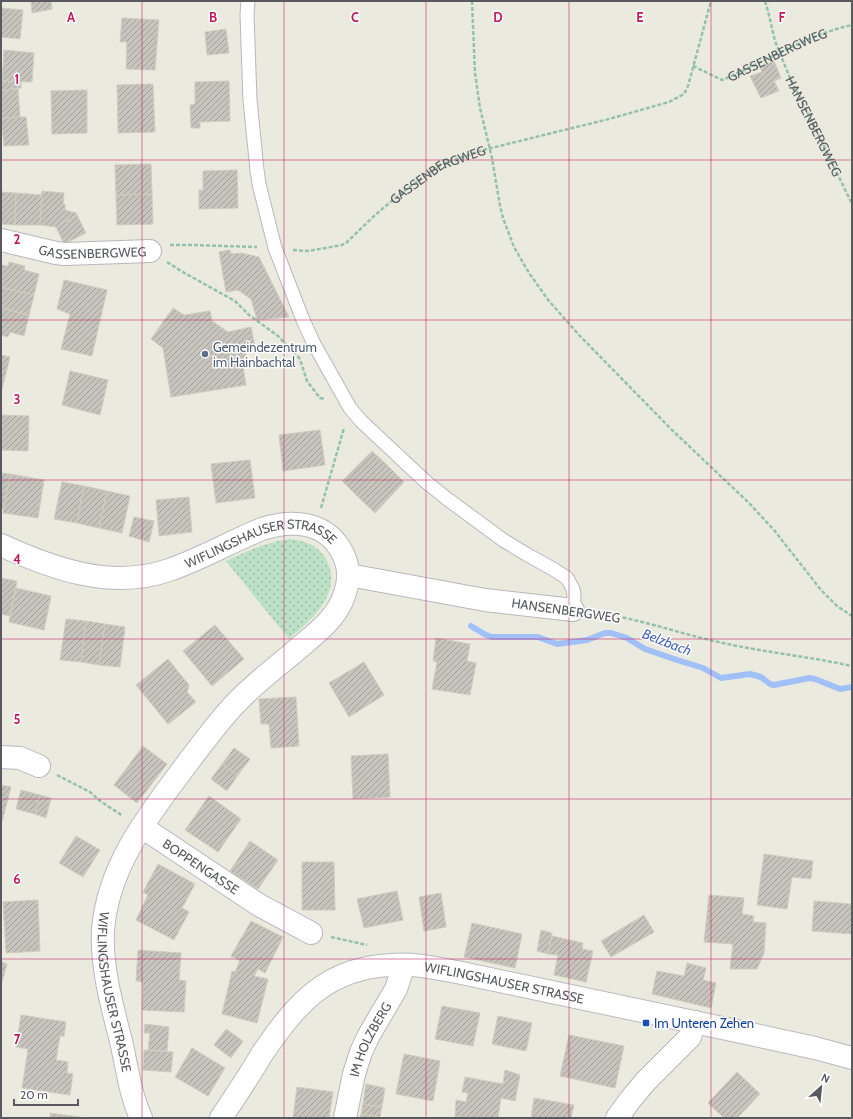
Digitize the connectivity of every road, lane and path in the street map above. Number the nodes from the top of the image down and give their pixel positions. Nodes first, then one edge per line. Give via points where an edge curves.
1 (248, 1) edge
2 (472, 1) edge
3 (711, 1) edge
4 (765, 1) edge
5 (852, 24) edge
6 (779, 52) junction
7 (693, 66) junction
8 (490, 148) junction
9 (852, 204) edge
10 (1, 240) edge
11 (275, 248) junction
12 (150, 251) junction
13 (343, 396) junction
14 (350, 408) junction
15 (314, 527) junction
16 (1, 545) edge
17 (349, 575) junction
18 (573, 610) junction
19 (852, 616) edge
20 (852, 666) edge
21 (1, 757) edge
22 (39, 766) joint
23 (142, 827) junction
24 (311, 933) joint
25 (371, 946) dead end
26 (404, 965) junction
27 (695, 1022) junction
28 (852, 1058) edge
29 (141, 1118) edge
30 (221, 1118) edge
31 (345, 1118) edge
32 (617, 1118) edge

1 - 11 lane via 250,100 256,170
2 - 8 path via 476,86
3 - 7 path
4 - 6 path, HANSENBERGWEG
5 - 6 path, GASSENBERGWEG via 828,31
6 - 7 path, GASSENBERGWEG via 722,80
6 - 9 path, HANSENBERGWEG
7 - 8 path, GASSENBERGWEG via 685,93 669,102
8 - 11 path, GASSENBERGWEG via 440,165 400,194 344,244 308,251
8 - 19 path via 500,206 508,232 529,273 549,301 667,425 748,502 774,530 821,590
10 - 12 street, GASSENBERGWEG via 60,253
11 - 12 path, GASSENBERGWEG via 168,245
11 - 13 lane via 308,332
12 - 13 path via 181,272 235,301 249,315 278,336 300,359 307,381 320,398 334,399
13 - 14 lane
14 - 15 path
14 - 18 lane via 440,494 503,540 567,578 574,595
15 - 16 street, WIFLINGSHAUSER STRASSE via 295,524 273,526 169,570 148,576 124,578 98,577 67,571
15 - 17 street, WIFLINGSHAUSER STRASSE via 333,538 341,550
17 - 18 street, HANSENBERGWEG via 485,600
17 - 23 street, WIFLINGSHAUSER STRASSE via 341,602 327,623 231,707
18 - 20 path, HANSENBERGWEG via 620,617 722,643
21 - 22 street via 20,758
22 - 23 path via 90,792
23 - 24 street, BOPPENGASSE via 259,905
23 - 29 street, WIFLINGSHAUSER STRASSE via 112,885 106,907 103,936 109,991
24 - 25 path
26 - 27 street, WIFLINGSHAUSER STRASSE via 457,972
26 - 30 street, WIFLINGSHAUSER STRASSE via 382,965 352,972 334,979 310,995 281,1027
26 - 31 street, IM HOLZBERG via 396,989 361,1052
27 - 28 street, WIFLINGSHAUSER STRASSE
27 - 32 street via 690,1037 645,1082

